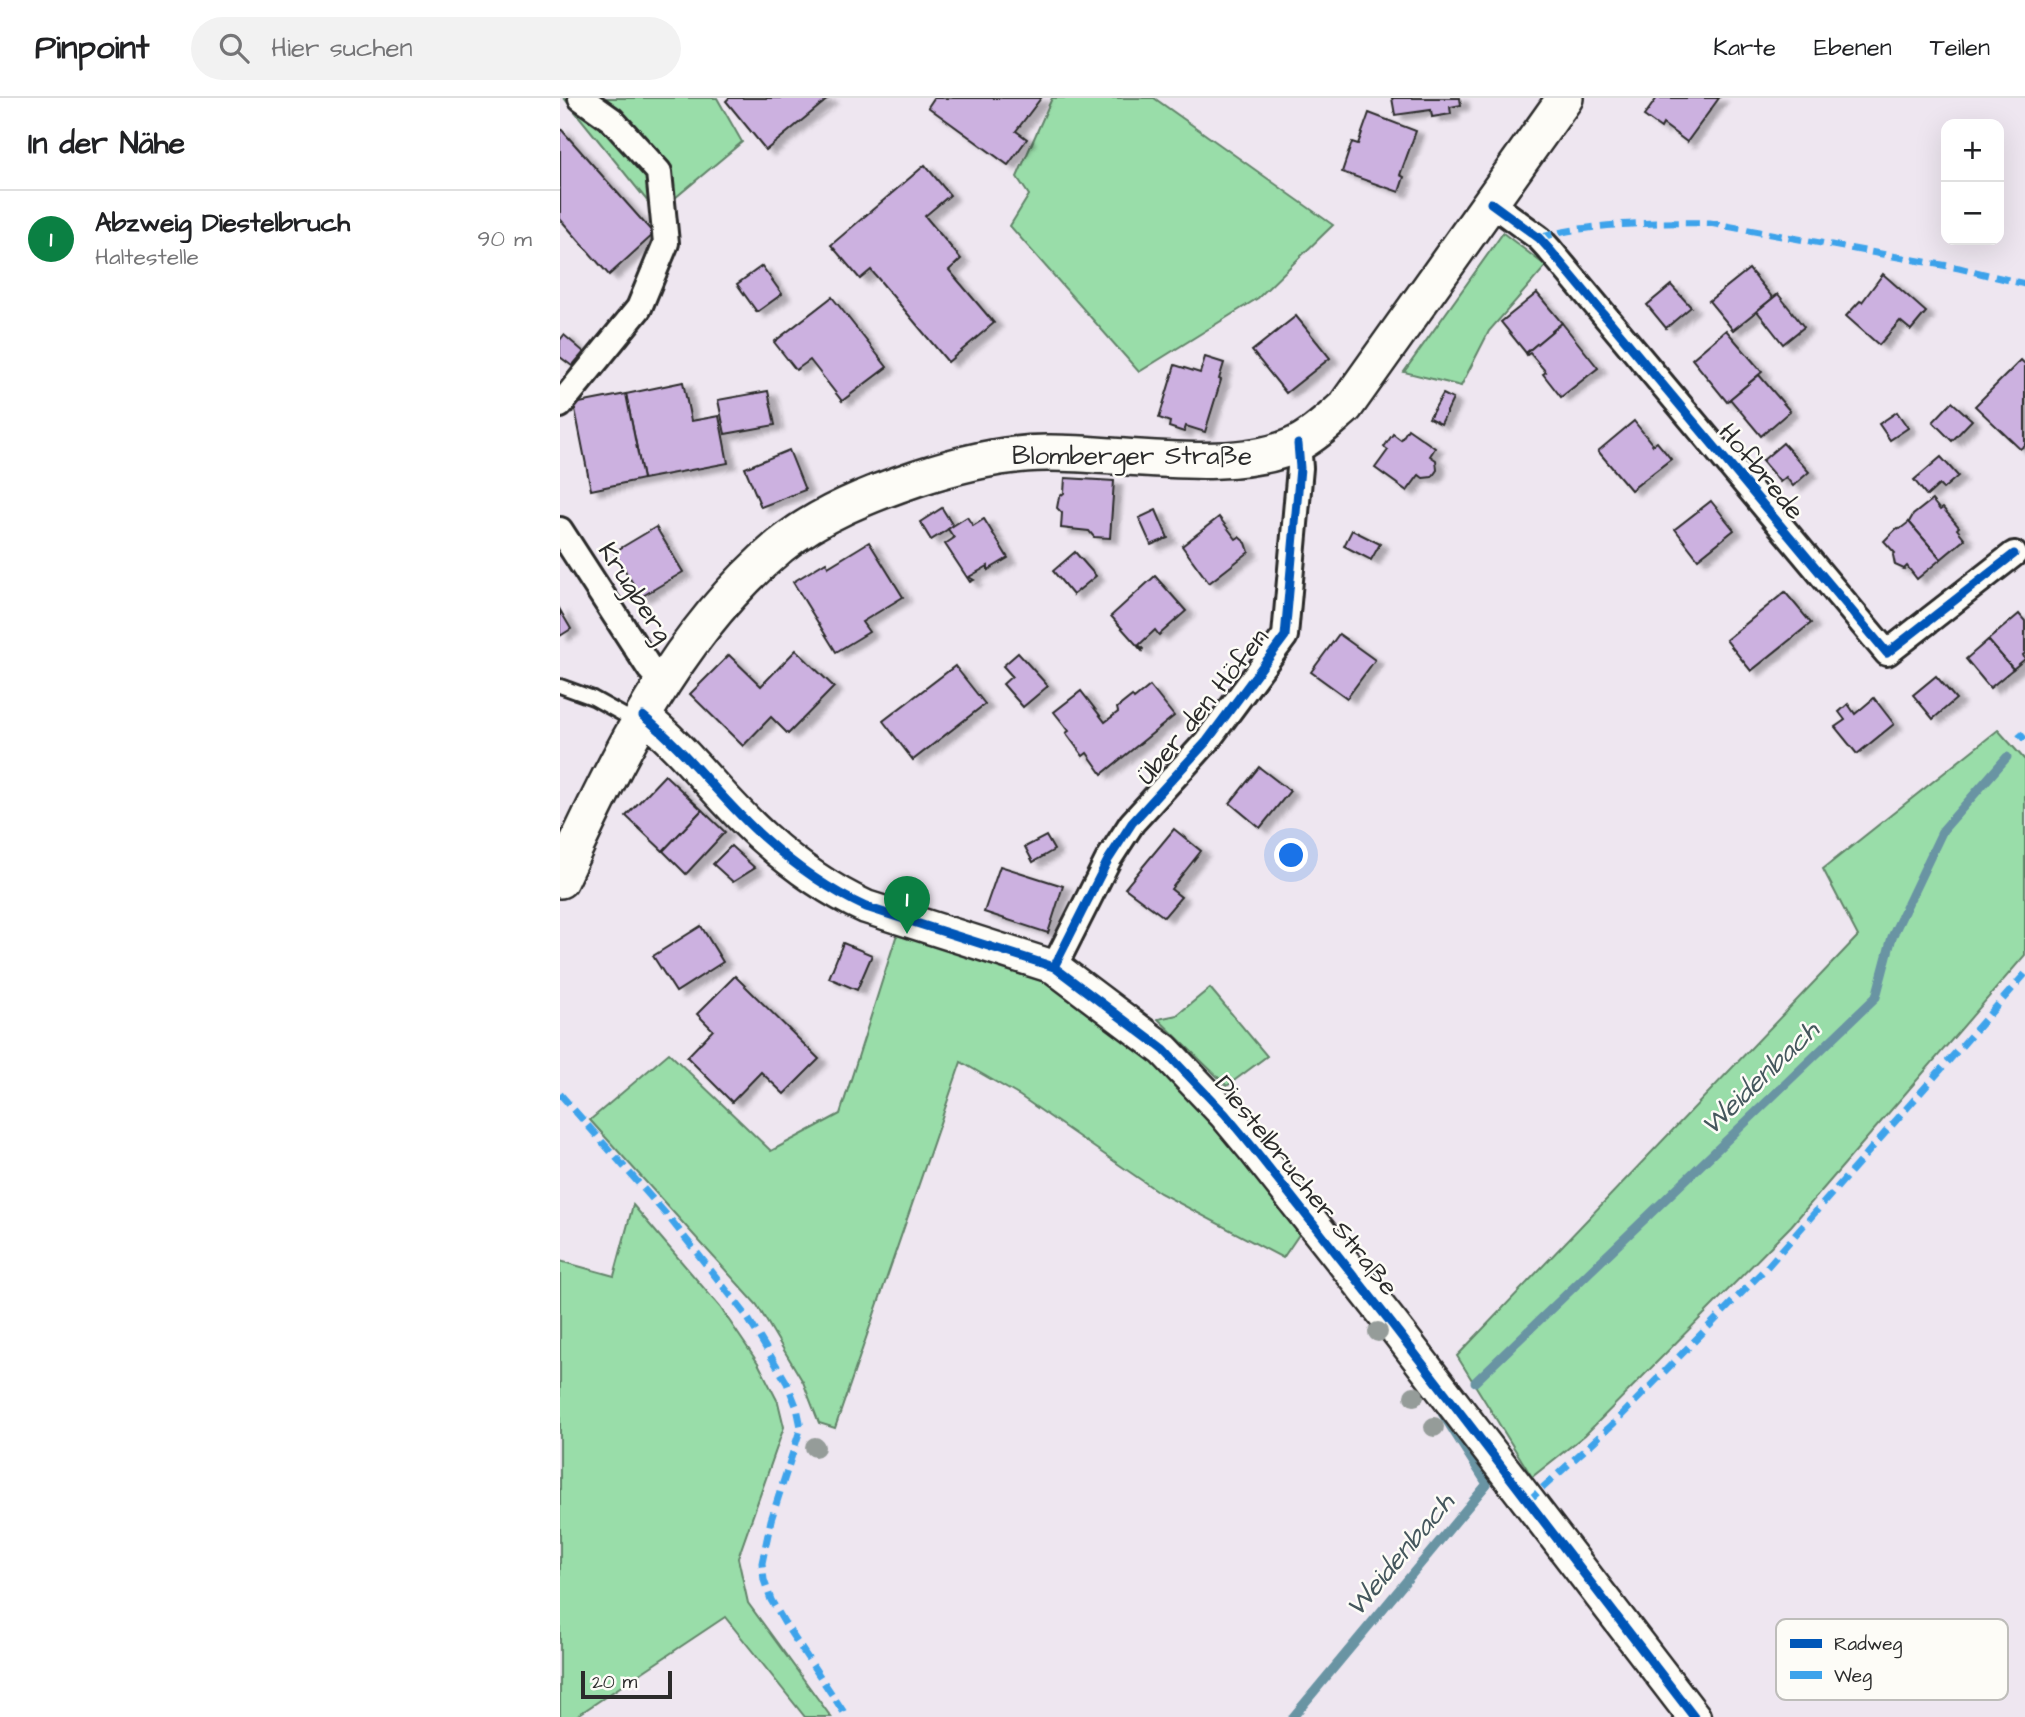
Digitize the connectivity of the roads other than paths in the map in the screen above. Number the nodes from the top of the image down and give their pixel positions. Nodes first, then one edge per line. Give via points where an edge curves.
1 (581, 98) edge
2 (1564, 98) edge
3 (1491, 203) junction
4 (560, 405) edge
5 (1298, 444) junction
6 (560, 530) edge
7 (2014, 554) dead end
8 (663, 684) junction
9 (560, 686) edge
10 (640, 720) junction
11 (560, 880) edge
12 (1054, 967) junction
13 (1694, 1717) edge

1 - 4 street via 612,120 659,172 666,243 639,308
2 - 3 main road, Blomberger Straße
3 - 5 main road, Blomberger Straße via 1345,407
3 - 7 street, Hofbrede via 1550,250 1887,653
5 - 8 main road, Blomberger Straße via 1243,459 1046,453 996,457 892,486 812,523 780,546 713,613
5 - 12 street, Über den Höfen via 1300,468 1285,636 1207,741 1132,823
6 - 8 street, Krugberg
8 - 10 main road, Blomberger Straße
9 - 10 lane
10 - 11 main road, Blomberger Straße
10 - 12 street, Diestelbrucher Straße via 682,752 764,838 846,898
12 - 13 street, Diestelbrucher Straße via 1164,1049 1225,1114

